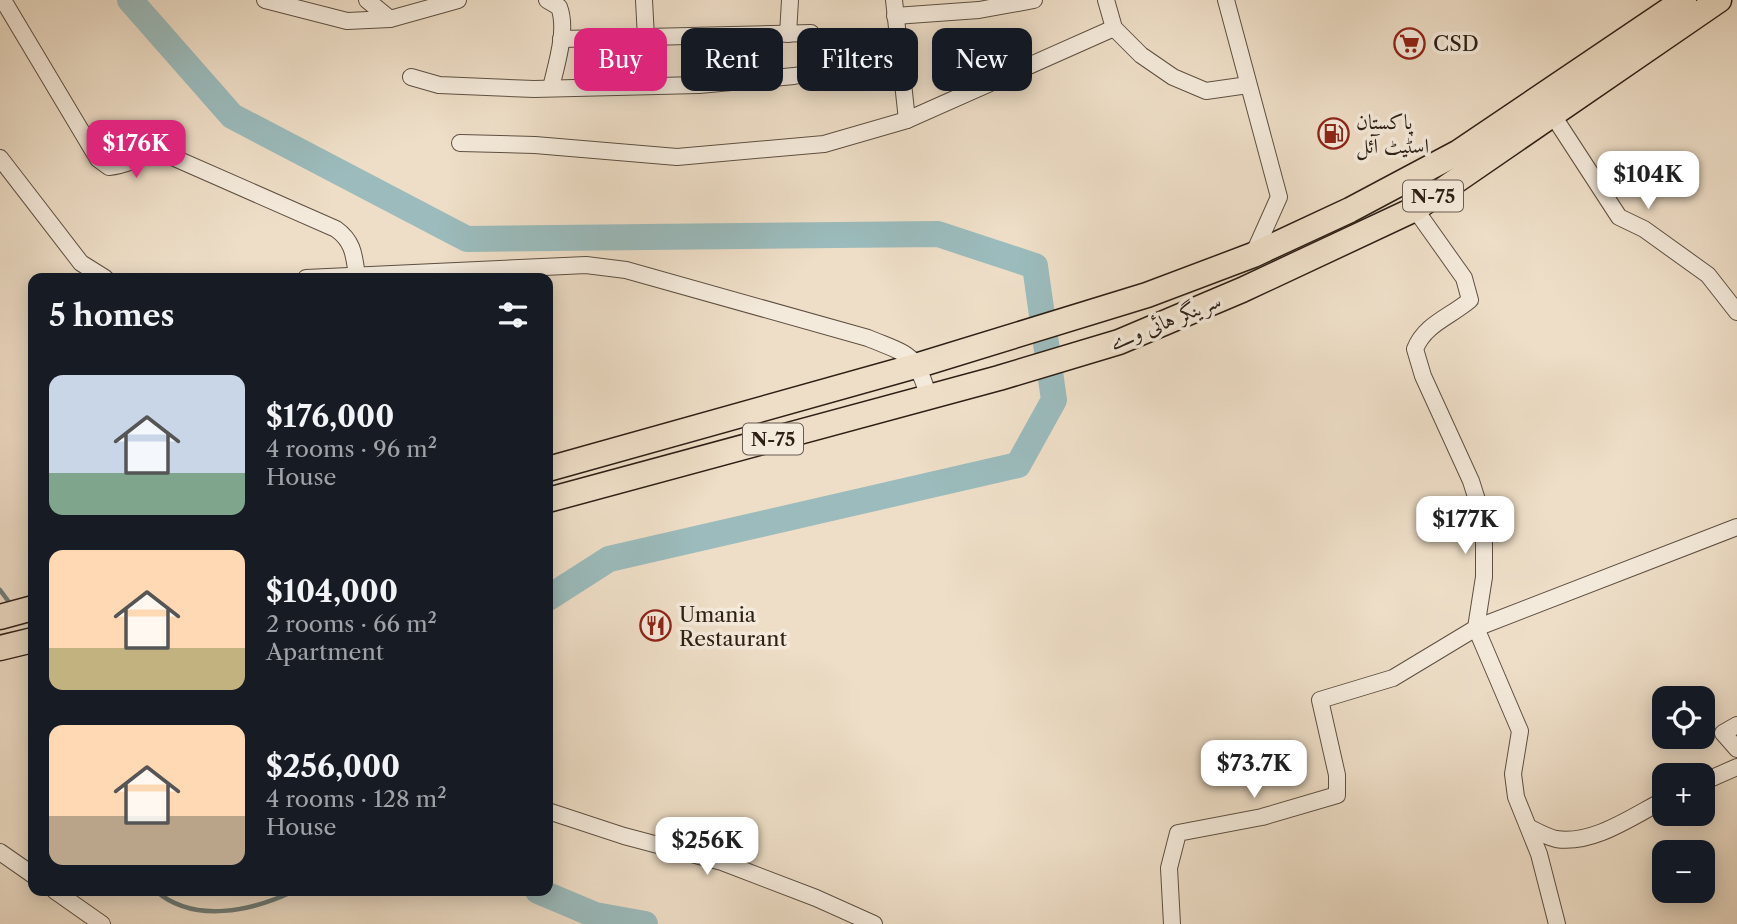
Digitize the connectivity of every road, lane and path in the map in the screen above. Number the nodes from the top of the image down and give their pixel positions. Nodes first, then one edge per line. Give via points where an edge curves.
1 (3, 0) edge
2 (265, 0) edge
3 (367, 0) edge
4 (458, 0) edge
5 (540, 0) edge
6 (547, 0) edge
7 (644, 0) edge
8 (790, 0) edge
9 (1034, 0) edge
10 (1106, 0) edge
11 (1226, 0) edge
12 (1684, 0) edge
13 (1719, 0) edge
14 (979, 5) edge
15 (894, 8) edge
16 (390, 19) junction
17 (645, 28) edge
18 (896, 28) edge
19 (1114, 28) junction
20 (788, 34) junction
21 (797, 34) edge
22 (667, 37) edge
23 (561, 39) junction
24 (574, 39) edge
25 (797, 75) edge
26 (411, 77) dead end
27 (1248, 85) junction
28 (551, 89) junction
29 (903, 91) edge
30 (1552, 114) junction
31 (907, 120) junction
32 (460, 143) dead end
33 (0, 158) edge
34 (1415, 209) junction
35 (1253, 255) junction
36 (94, 273) edge
37 (357, 273) edge
38 (406, 273) edge
39 (1737, 312) edge
40 (919, 365) junction
41 (929, 398) junction
42 (553, 468) edge
43 (553, 499) edge
44 (1737, 527) edge
45 (28, 609) edge
46 (1, 617) edge
47 (1476, 628) junction
48 (28, 641) edge
49 (4, 647) edge
50 (1737, 725) edge
51 (1737, 749) edge
52 (1737, 767) edge
53 (1715, 777) edge
54 (1652, 806) edge
55 (553, 813) edge
56 (1530, 828) junction
57 (0, 852) edge
58 (28, 872) edge
59 (62, 896) edge
60 (102, 924) edge
61 (874, 924) edge
62 (1172, 924) edge
63 (1557, 924) edge

1 - 37 street via 98,159 109,167 123,166 145,154 170,156 336,229 354,249
2 - 16 street via 346,21
3 - 16 street
4 - 16 street
5 - 6 street
6 - 23 street via 561,12
7 - 17 street
8 - 20 street
9 - 14 street
10 - 19 street
11 - 27 street
12 - 35 highway, سرینگر ہائی وے / N-75 via 1459,152
13 - 30 highway, سرینگر ہائی وے / N-75
14 - 15 street
15 - 18 street
19 - 27 street via 1172,78 1206,91
19 - 31 street
20 - 21 street
20 - 22 street
23 - 24 street
23 - 28 street
25 - 28 street via 699,85
26 - 28 street via 439,85
27 - 35 street via 1279,197
29 - 31 street
30 - 34 highway, سرینگر ہائی وے / N-75
30 - 39 street via 1619,217 1644,229 1708,275
31 - 32 street via 824,144 677,157
33 - 36 street via 81,263
34 - 41 highway, سرینگر ہائی وے / N-75 via 1119,342
34 - 47 street via 1464,278 1470,300 1428,327 1415,349 1484,522 1484,577
35 - 40 highway, سرینگر ہائی وے / N-75
38 - 40 street via 552,264 626,270 868,338 904,353
40 - 41 street
40 - 42 highway, سرینگر ہائی وے / N-75
41 - 43 highway, سرینگر ہائی وے / N-75
44 - 47 street
45 - 46 highway
47 - 56 street via 1521,731 1513,774 1516,797
47 - 62 street via 1393,678 1320,700 1337,795 1262,817 1178,833 1169,868
48 - 49 highway
50 - 51 street via 1723,733
52 - 53 street
54 - 56 street via 1595,834 1573,839 1554,839
55 - 61 street via 722,862
56 - 63 street
57 - 58 street
59 - 60 street

